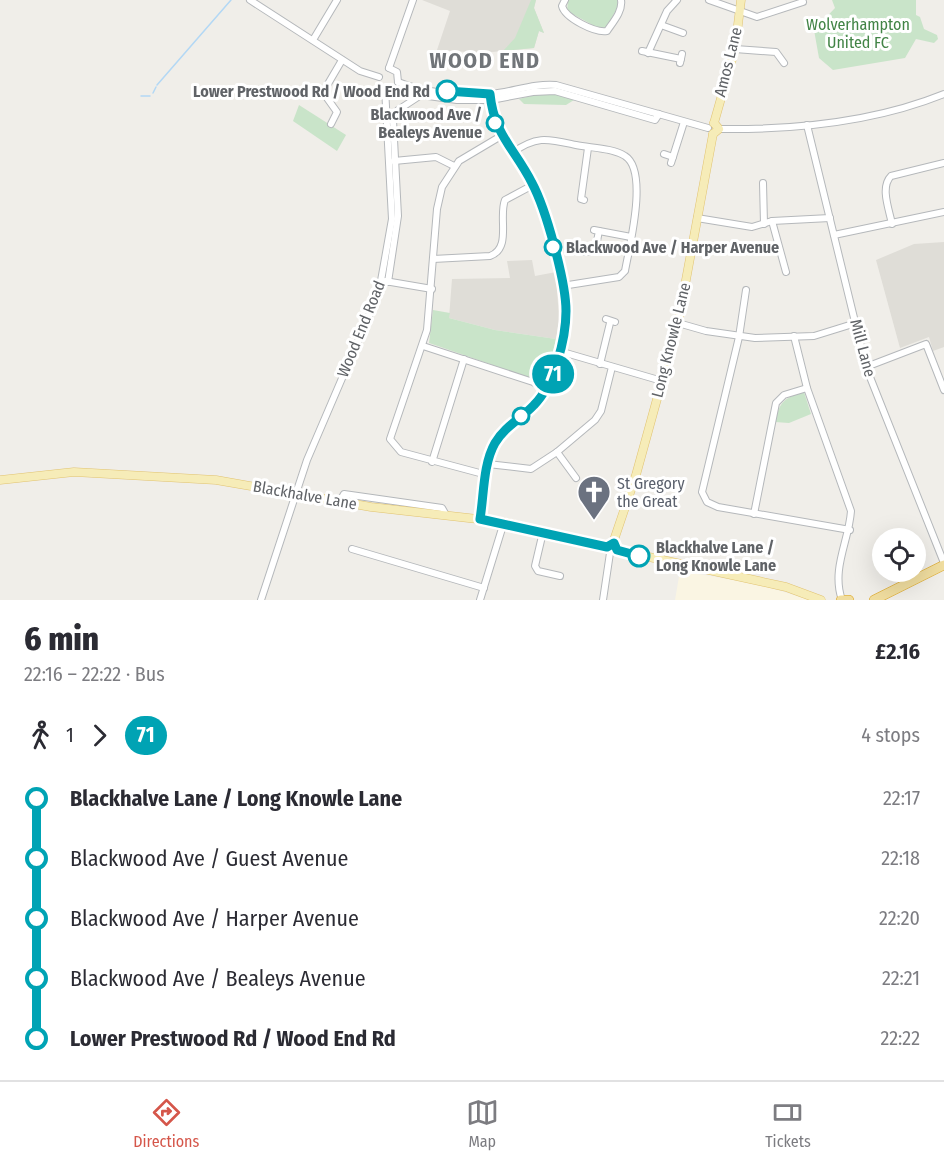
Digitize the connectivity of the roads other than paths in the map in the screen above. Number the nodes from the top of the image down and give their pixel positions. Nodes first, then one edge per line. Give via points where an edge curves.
1 (250, 0) edge
2 (337, 0) edge
3 (413, 0) edge
4 (565, 0) edge
5 (621, 0) edge
6 (677, 0) edge
7 (709, 0) edge
8 (741, 0) edge
9 (803, 2) dead end
10 (740, 12) junction
11 (661, 25) junction
12 (686, 33) dead end
13 (314, 40) junction
14 (735, 49) junction
15 (681, 59) dead end
16 (342, 60) junction
17 (784, 63) dead end
18 (389, 68) junction
19 (379, 77) junction
20 (398, 82) junction
21 (385, 88) junction
22 (944, 94) edge
23 (490, 97) junction
24 (684, 122) junction
25 (331, 124) dead end
26 (807, 125) junction
27 (714, 128) junction
28 (501, 136) junction
29 (588, 147) junction
30 (512, 153) junction
31 (664, 154) dead end
32 (393, 161) junction
33 (944, 163) edge
34 (454, 166) junction
35 (763, 183) dead end
36 (533, 185) junction
37 (584, 200) dead end
38 (944, 212) edge
39 (697, 218) junction
40 (830, 218) junction
41 (772, 221) junction
42 (764, 224) junction
43 (892, 224) junction
44 (834, 235) junction
45 (631, 237) junction
46 (582, 252) dead end
47 (433, 259) junction
48 (786, 272) dead end
49 (385, 281) junction
50 (562, 286) junction
51 (432, 289) junction
52 (746, 290) dead end
53 (610, 321) dead end
54 (678, 323) junction
55 (856, 323) junction
56 (794, 336) junction
57 (739, 337) junction
58 (423, 346) junction
59 (559, 351) junction
60 (464, 359) junction
61 (600, 364) junction
62 (866, 367) junction
63 (612, 368) junction
64 (662, 381) junction
65 (807, 388) junction
66 (547, 390) junction
67 (944, 390) edge
68 (557, 452) junction
69 (432, 462) junction
70 (488, 464) junction
71 (487, 474) junction
72 (576, 478) dead end
73 (0, 480) edge
74 (298, 493) junction
75 (754, 514) junction
76 (480, 519) junction
77 (504, 522) junction
78 (850, 530) junction
79 (543, 532) junction
80 (612, 548) junction
81 (352, 549) dead end
82 (944, 564) edge
83 (560, 576) dead end
84 (484, 588) junction
85 (261, 600) edge
86 (480, 600) edge
87 (603, 600) edge
88 (821, 600) edge
89 (842, 600) edge
90 (849, 600) edge
91 (874, 600) edge

1 - 13 street
2 - 13 street
3 - 18 street
4 - 5 street via 562,6 566,14 600,32 610,27
6 - 11 street
7 - 10 street
8 - 10 main road, Amos Lane
9 - 10 street via 757,17
10 - 14 main road, Amos Lane
11 - 12 street
11 - 15 street via 645,52
13 - 16 street
14 - 17 street via 776,52
14 - 27 main road, Amos Lane
16 - 19 street
16 - 25 street via 326,87 327,98 337,112
18 - 19 street
18 - 20 street via 397,72
19 - 21 street
20 - 21 street
20 - 23 street
21 - 32 street, Wood End Road
22 - 26 street via 902,108
23 - 24 street via 555,91 655,120 659,114
23 - 28 street
23 - 32 street via 414,98 393,116
24 - 27 street
24 - 31 street via 672,160
26 - 27 street
26 - 40 street, Mill Lane
27 - 39 main road, Long Knowle Lane
28 - 30 street
28 - 34 street
29 - 30 street via 541,139
29 - 37 street via 581,199
29 - 45 street via 624,155 634,168 636,209
30 - 36 street
32 - 34 street via 436,157
32 - 49 street, Wood End Road
33 - 43 street via 891,176 885,187
34 - 47 street via 438,198
35 - 42 street
36 - 47 street via 505,200 502,245 496,254
36 - 50 street
38 - 43 street
39 - 42 street via 752,227
39 - 54 main road, Long Knowle Lane
40 - 41 street
40 - 44 street, Mill Lane
41 - 42 street
41 - 48 street
43 - 44 street
44 - 55 street, Mill Lane
45 - 46 street via 597,231 595,251
45 - 50 street via 625,271 619,277
47 - 51 street
49 - 51 street
49 - 74 street, Wood End Road via 307,460
50 - 59 street via 566,310
51 - 58 street
52 - 57 street
53 - 61 street
54 - 57 street
54 - 64 main road, Long Knowle Lane
55 - 56 street via 813,336
55 - 62 street, Mill Lane
56 - 57 street
56 - 65 street
57 - 75 street via 702,492 711,505
58 - 60 street
58 - 69 street via 390,439 401,452
59 - 61 street
59 - 66 street
60 - 66 street
60 - 69 street
61 - 63 street
62 - 67 street via 926,344
62 - 82 street, Mill Lane
63 - 64 street
63 - 68 street via 601,411
64 - 80 main road, Long Knowle Lane
65 - 75 street via 784,395 776,403
65 - 78 street via 852,511
66 - 70 street via 503,432
68 - 70 street via 531,469
68 - 72 street
69 - 71 street
70 - 71 street
71 - 76 street
73 - 74 main road, Blackhalve Lane via 60,472 134,474 216,480
74 - 76 main road, Blackhalve Lane
74 - 85 street, Wood End Road
75 - 78 street
76 - 77 main road, Blackhalve Lane
77 - 79 main road, Blackhalve Lane
77 - 84 street
78 - 89 street via 839,561
79 - 80 main road, Blackhalve Lane
79 - 83 street via 536,566 538,571
80 - 87 street
80 - 88 main road, Blackhalve Lane via 786,587
81 - 84 street
82 - 91 highway
84 - 86 street
89 - 90 highway

